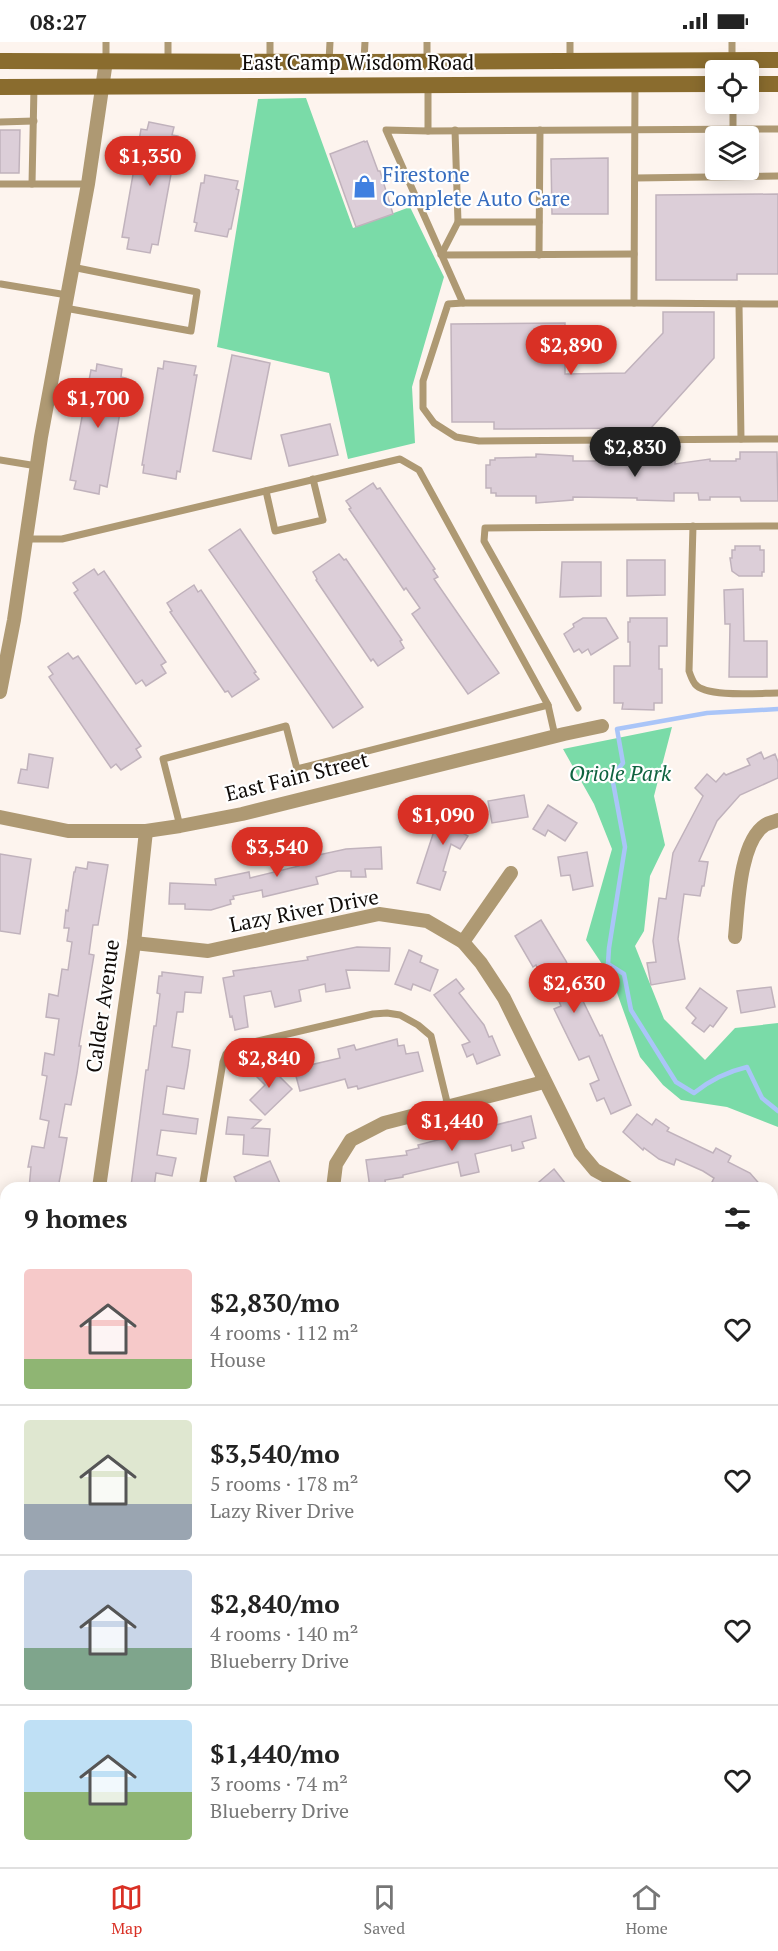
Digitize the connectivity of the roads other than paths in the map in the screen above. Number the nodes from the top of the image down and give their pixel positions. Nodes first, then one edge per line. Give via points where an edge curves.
1 (106, 42) edge
2 (168, 42) edge
3 (270, 42) edge
4 (330, 42) edge
5 (365, 42) edge
6 (427, 42) edge
7 (570, 42) edge
8 (732, 42) edge
9 (732, 60) edge
10 (778, 60) edge
11 (0, 61) edge
12 (106, 61) junction
13 (168, 61) junction
14 (427, 61) junction
15 (567, 61) junction
16 (270, 62) junction
17 (329, 62) junction
18 (364, 62) junction
19 (759, 62) edge
20 (705, 64) edge
21 (635, 84) junction
22 (705, 84) edge
23 (759, 84) edge
24 (778, 84) edge
25 (428, 85) junction
26 (564, 85) junction
27 (329, 86) junction
28 (0, 87) edge
29 (34, 87) junction
30 (104, 87) junction
31 (34, 121) junction
32 (0, 122) edge
33 (705, 129) edge
34 (759, 129) edge
35 (778, 129) edge
36 (455, 130) junction
37 (540, 130) junction
38 (635, 130) junction
39 (428, 131) junction
40 (778, 176) edge
41 (635, 178) junction
42 (0, 184) edge
43 (32, 184) junction
44 (88, 184) junction
45 (458, 222) junction
46 (539, 222) junction
47 (634, 254) junction
48 (441, 255) junction
49 (539, 255) junction
50 (72, 267) junction
51 (1, 284) edge
52 (66, 302) junction
53 (463, 303) junction
54 (634, 303) junction
55 (739, 304) junction
56 (778, 304) edge
57 (741, 439) junction
58 (778, 439) edge
59 (0, 460) edge
60 (37, 466) junction
61 (313, 479) junction
62 (266, 491) junction
63 (693, 526) junction
64 (778, 526) edge
65 (26, 539) junction
66 (0, 692) edge
67 (778, 693) edge
68 (548, 705) junction
69 (578, 708) dead end
70 (602, 726) dead end
71 (555, 736) junction
72 (0, 817) edge
73 (778, 820) edge
74 (180, 826) junction
75 (146, 831) junction
76 (511, 873) dead end
77 (735, 937) dead end
78 (463, 942) junction
79 (134, 943) junction
80 (544, 1082) junction
81 (448, 1106) junction
82 (100, 1182) edge
83 (203, 1182) edge
84 (334, 1182) edge
85 (617, 1182) edge

1 - 12 lane
2 - 13 lane
3 - 16 lane
4 - 17 lane
5 - 18 lane
6 - 14 lane
7 - 15 lane
8 - 9 lane
10 - 19 main road, East Camp Wisdom Road
11 - 12 main road, East Camp Wisdom Road
12 - 13 main road, East Camp Wisdom Road
12 - 30 street
13 - 16 main road, East Camp Wisdom Road
14 - 15 main road, East Camp Wisdom Road
14 - 18 main road, East Camp Wisdom Road
14 - 25 main road
15 - 20 main road, East Camp Wisdom Road
15 - 26 main road
16 - 17 main road, East Camp Wisdom Road
17 - 18 main road, East Camp Wisdom Road
17 - 27 main road
21 - 22 main road, East Camp Wisdom Road
21 - 26 main road, East Camp Wisdom Road
21 - 38 lane
23 - 24 main road
25 - 26 main road, East Camp Wisdom Road
25 - 27 main road, East Camp Wisdom Road
25 - 39 lane
27 - 30 main road, East Camp Wisdom Road
28 - 29 main road, East Camp Wisdom Road
29 - 30 main road, East Camp Wisdom Road
29 - 31 lane
30 - 44 street
31 - 32 lane
31 - 43 lane
33 - 38 lane
34 - 35 lane
36 - 37 lane
36 - 39 lane
36 - 45 lane
37 - 38 lane
37 - 46 lane
38 - 41 lane
39 - 48 lane via 386,130
40 - 41 lane
41 - 47 lane
42 - 43 lane
43 - 44 lane
44 - 50 street
45 - 46 lane
45 - 48 lane
46 - 49 lane
47 - 49 lane
47 - 54 lane
48 - 49 lane
48 - 53 lane
50 - 52 street
50 - 52 lane via 197,292 191,331
51 - 52 lane
52 - 60 street
53 - 54 lane
53 - 57 lane via 448,304 423,381 423,408 434,423 456,437 479,441
54 - 55 lane
55 - 56 lane
55 - 57 lane
57 - 58 lane
59 - 60 lane
60 - 65 street
61 - 62 lane
61 - 62 lane via 323,520 275,531
61 - 68 lane via 400,459 419,470
62 - 65 lane via 62,539
63 - 64 lane
63 - 67 lane via 689,670 695,684 724,693
63 - 69 lane via 485,528 484,541
65 - 66 street
68 - 71 lane
68 - 74 lane via 297,769 286,726 163,759
70 - 71 street, East Fain Street
71 - 74 street, East Fain Street
72 - 75 street, East Fain Street via 68,831
73 - 77 street via 764,825 748,846
74 - 75 street, East Fain Street
75 - 79 street, Calder Avenue
76 - 78 street
78 - 79 street, Lazy River Drive via 427,921 379,914 208,951
78 - 80 street, Lazy River Drive via 504,998
79 - 82 street, Calder Avenue
80 - 81 street
80 - 85 street, Lazy River Drive via 580,1152 595,1170
81 - 83 lane via 431,1036 400,1016 373,1014 232,1047 222,1062
81 - 84 street via 384,1123 351,1140 336,1164

